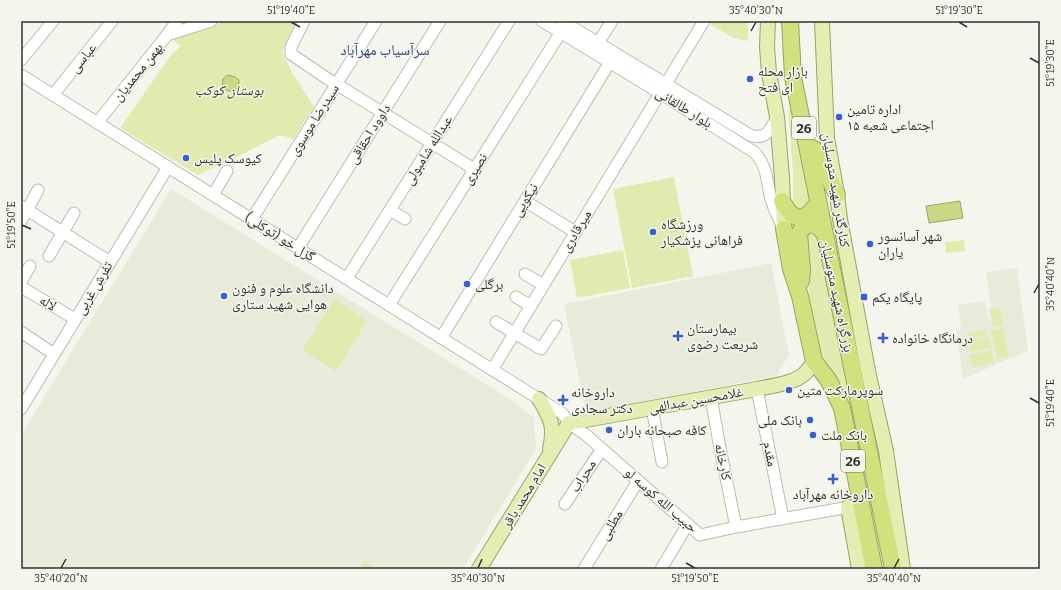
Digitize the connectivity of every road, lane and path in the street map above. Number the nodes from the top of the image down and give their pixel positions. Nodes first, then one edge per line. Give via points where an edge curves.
1 (53, 21) edge
2 (112, 21) edge
3 (177, 21) edge
4 (211, 21) edge
5 (304, 21) edge
6 (376, 21) edge
7 (440, 21) edge
8 (509, 21) edge
9 (542, 21) edge
10 (612, 21) edge
11 (704, 21) edge
12 (768, 21) edge
13 (790, 21) edge
14 (822, 21) edge
15 (561, 27) edge
16 (167, 35) junction
17 (598, 43) junction
18 (21, 60) edge
19 (610, 62) junction
20 (21, 75) edge
21 (337, 84) junction
22 (663, 88) junction
23 (53, 95) junction
24 (382, 112) junction
25 (777, 117) junction
26 (97, 123) junction
27 (803, 124) junction
28 (432, 143) junction
29 (168, 167) junction
30 (474, 169) junction
31 (228, 171) dead end
32 (38, 190) dead end
33 (817, 192) junction
34 (836, 194) junction
35 (213, 195) junction
36 (525, 201) junction
37 (782, 201) junction
38 (24, 208) edge
39 (390, 210) junction
40 (74, 213) dead end
41 (252, 219) junction
42 (405, 219) dead end
43 (21, 221) edge
44 (784, 229) junction
45 (576, 232) junction
46 (63, 233) junction
47 (824, 233) junction
48 (298, 248) junction
49 (49, 256) dead end
50 (110, 262) junction
51 (30, 266) dead end
52 (525, 274) dead end
53 (346, 278) junction
54 (21, 282) edge
55 (544, 285) junction
56 (21, 287) edge
57 (800, 296) junction
58 (516, 298) dead end
59 (389, 305) junction
60 (531, 306) junction
61 (75, 319) junction
62 (496, 322) dead end
63 (556, 326) dead end
64 (21, 332) edge
65 (514, 333) junction
66 (441, 338) junction
67 (54, 354) junction
68 (814, 360) junction
69 (492, 370) junction
70 (757, 390) junction
71 (711, 397) junction
72 (539, 399) junction
73 (652, 408) junction
74 (21, 409) edge
75 (569, 423) junction
76 (602, 449) junction
77 (548, 457) junction
78 (662, 462) dead end
79 (638, 481) junction
80 (565, 504) dead end
81 (855, 506) junction
82 (783, 519) junction
83 (688, 524) junction
84 (736, 527) junction
85 (479, 569) edge
86 (584, 569) edge
87 (661, 569) edge
88 (859, 569) edge
89 (874, 569) edge
90 (893, 569) edge
91 (903, 569) edge

1 - 18 street
2 - 23 street, عباسی
3 - 16 street, بهمن محمدیان
4 - 16 street
5 - 21 street via 291,47 291,54
6 - 21 street, سیدرضا موسوی
7 - 24 street, داوود احقاقی
8 - 28 street, عبدالله شامبولی
9 - 15 street, بلوار طالقانی
10 - 17 street
11 - 22 street, میرقادری
12 - 25 main road via 769,73
13 - 27 highway, بزرگراه شهید متوسلیان / 26 via 793,77
14 - 34 main road, کنارگذر شهید متوسلیان via 826,138
15 - 17 street, بلوار طالقانی
15 - 19 street, بلوار طالقانی
15 - 30 street, نصیری
16 - 26 street, بهمن محمدیان
17 - 22 street, بلوار طالقانی
19 - 22 street, بلوار طالقانی
19 - 36 street, نیکویی
20 - 23 street, گزل خو (توکلی)
21 - 24 street
21 - 41 street, سیدرضا موسوی
22 - 25 street, بلوار طالقانی via 753,136 767,133
22 - 44 street, بلوار طالقانی via 748,147 758,157 765,168 772,203
22 - 45 street, میرقادری
23 - 26 street, گزل خو (توکلی)
24 - 28 street
24 - 48 street, داوود احقاقی
25 - 37 main road
26 - 29 street, گزل خو (توکلی)
27 - 33 highway, بزرگراه شهید متوسلیان / 26
27 - 34 highway
28 - 30 street
28 - 39 street, عبدالله شامبولی
29 - 35 street, گزل خو (توکلی)
29 - 50 street, تفرش غربی
30 - 59 street, نصیری
31 - 35 street
32 - 38 street
33 - 37 highway via 815,206 809,214 802,217 788,212
33 - 47 highway, بزرگراه شهید متوسلیان / 26
34 - 91 main road, کنارگذر شهید متوسلیان via 868,371 886,451
35 - 41 street, گزل خو (توکلی)
36 - 45 street
36 - 66 street, نیکویی
37 - 44 main road
38 - 43 street
38 - 46 street
39 - 42 street
39 - 53 street, عبدالله شامبولی
40 - 46 street
41 - 48 street, گزل خو (توکلی)
44 - 57 highway, 26 via 791,269
45 - 55 street, میرقادری
46 - 49 street
46 - 50 street
47 - 57 highway via 820,228 810,224 801,229 799,234 802,270
47 - 90 highway, بزرگراه شهید متوسلیان / 26
48 - 53 street, گزل خو (توکلی)
50 - 61 street, تفرش غربی
51 - 54 street
52 - 55 street
53 - 59 street, گزل خو (توکلی)
55 - 60 street, میرقادری
56 - 61 street, لاله
57 - 68 highway, 26
58 - 60 street
59 - 66 street, گزل خو (توکلی)
60 - 65 street, میرقادری
61 - 67 street, تفرش غربی
62 - 65 street
63 - 65 street via 541,349
64 - 67 street
65 - 69 street, میرقادری
66 - 69 street, گزل خو (توکلی)
67 - 74 street, تفرش غربی
68 - 70 main road, غلامحسین عبدالهی via 807,372 799,378
68 - 81 highway, 26 via 829,381 842,408
69 - 72 street, گزل خو (توکلی)
70 - 71 main road, غلامحسین عبدالهی
70 - 82 street, مقدم
71 - 73 main road, غلامحسین عبدالهی
71 - 84 street, کارخانه
72 - 75 street, گزل خو (توکلی) via 563,414
72 - 77 main road via 552,424 553,436
73 - 75 main road, غلامحسین عبدالهی
73 - 78 street
75 - 76 street, حبیب الله کوسه لو
75 - 77 main road, امام محمد باقر
76 - 79 street, حبیب الله کوسه لو
76 - 80 street, محراب
77 - 85 main road, امام محمد باقر
79 - 83 street, حبیب الله کوسه لو
79 - 86 street, مطلبی
81 - 82 street, حبیب الله کوسه لو
81 - 88 main road
81 - 89 highway, 26
82 - 84 street, حبیب الله کوسه لو
83 - 84 street, حبیب الله کوسه لو via 700,535
83 - 87 street

